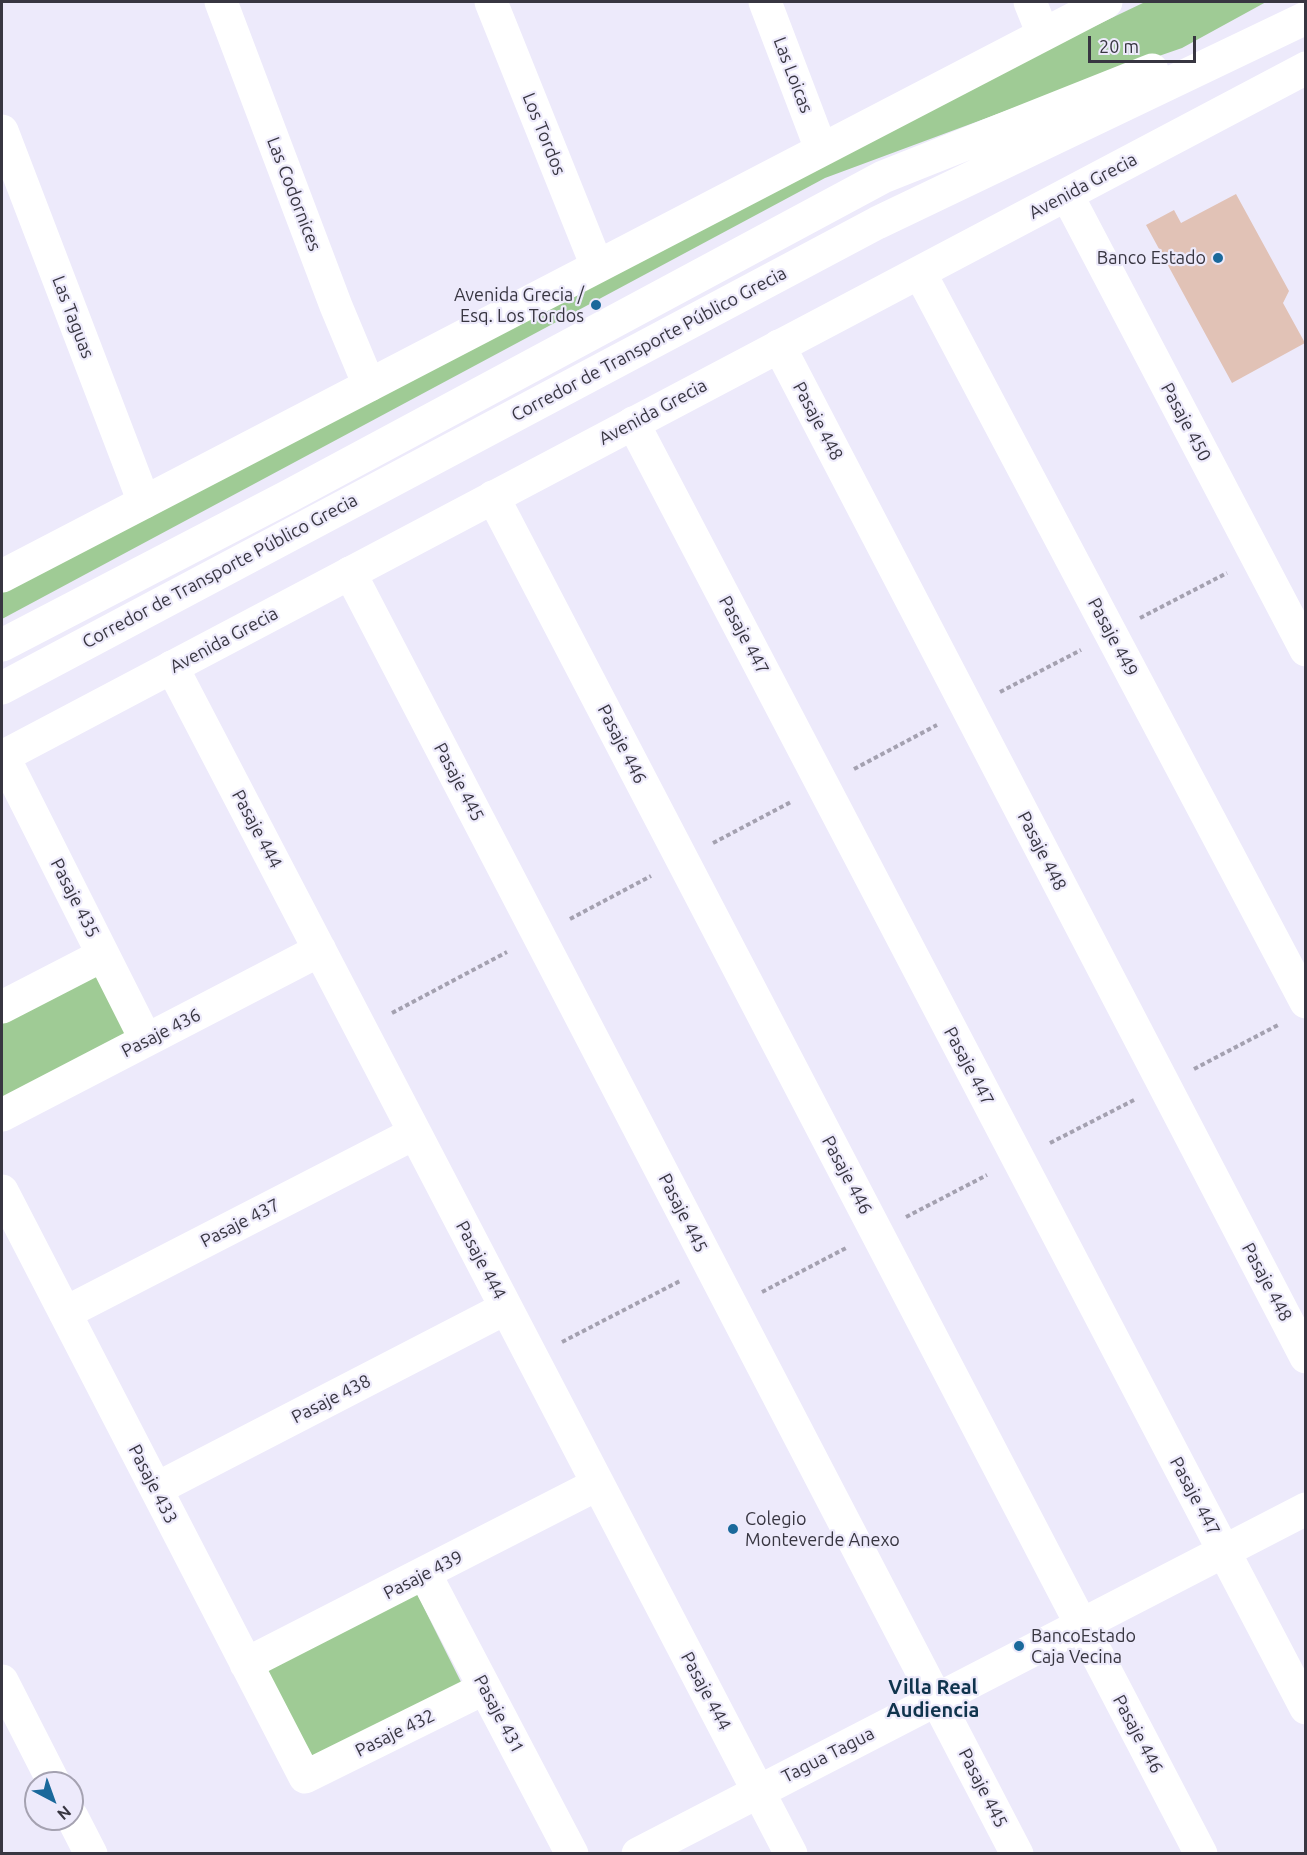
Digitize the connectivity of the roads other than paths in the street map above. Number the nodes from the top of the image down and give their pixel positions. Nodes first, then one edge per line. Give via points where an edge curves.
1 (221, 2) edge
2 (491, 2) edge
3 (765, 2) edge
4 (1030, 2) edge
5 (1106, 2) edge
6 (1287, 2) edge
7 (1305, 18) edge
8 (1043, 34) junction
9 (1305, 68) edge
10 (2, 131) edge
11 (821, 150) junction
12 (1067, 195) junction
13 (597, 266) junction
14 (920, 273) junction
15 (779, 346) junction
16 (369, 385) junction
17 (633, 423) junction
18 (493, 497) junction
19 (144, 502) junction
20 (350, 573) junction
21 (2, 576) edge
22 (2, 645) edge
23 (1305, 650) edge
24 (172, 667) junction
25 (2, 688) edge
26 (2, 757) edge
27 (320, 950) junction
28 (103, 954) junction
29 (1305, 1002) edge
30 (2, 1007) edge
31 (146, 1040) junction
32 (2, 1115) edge
33 (415, 1133) junction
34 (2, 1191) edge
35 (506, 1308) junction
36 (65, 1313) junction
37 (1305, 1357) edge
38 (598, 1484) junction
39 (156, 1489) junction
40 (1305, 1509) edge
41 (1223, 1551) junction
42 (425, 1574) junction
43 (1081, 1624) junction
44 (246, 1664) junction
45 (485, 1688) junction
46 (4, 1692) edge
47 (936, 1699) junction
48 (1305, 1708) edge
49 (47, 1771) edge
50 (305, 1777) joint
51 (759, 1791) junction
52 (79, 1831) edge
53 (91, 1854) edge
54 (572, 1854) edge
55 (638, 1854) edge
56 (791, 1854) edge
57 (1017, 1854) edge
58 (1201, 1854) edge

1 - 16 street, Las Codornices
2 - 13 street, Los Tordos
3 - 11 street, Las Loicas
4 - 8 street
5 - 8 street
6 - 22 street, Corredor de Transporte Público Grecia via 1171,63 883,177 289,496
7 - 25 street, Corredor de Transporte Público Grecia via 877,223
8 - 11 street
9 - 12 street, Avenida Grecia
10 - 19 street, Las Taguas
11 - 13 street
12 - 14 street, Avenida Grecia
12 - 23 street, Pasaje 450
13 - 16 street
14 - 15 street, Avenida Grecia
14 - 29 street, Pasaje 449
15 - 17 street, Avenida Grecia
15 - 37 street, Pasaje 448
16 - 19 street
17 - 18 street, Avenida Grecia
17 - 41 street, Pasaje 447
18 - 20 street, Avenida Grecia
18 - 43 street, Pasaje 446
19 - 21 street
20 - 24 street, Avenida Grecia
20 - 47 street, Pasaje 445
24 - 26 street, Avenida Grecia
24 - 27 street, Pasaje 444
26 - 28 street, Pasaje 435
27 - 31 street, Pasaje 436
27 - 33 street, Pasaje 444
28 - 30 street
28 - 31 street, Pasaje 435
31 - 32 street, Pasaje 436
33 - 35 street, Pasaje 444
33 - 36 street, Pasaje 437
34 - 36 street, Pasaje 433
35 - 38 street, Pasaje 444
35 - 39 street, Pasaje 438
36 - 39 street, Pasaje 433
38 - 42 street, Pasaje 439
38 - 51 street, Pasaje 444
39 - 44 street, Pasaje 433
40 - 41 street, Tagua Tagua
41 - 43 street, Tagua Tagua
41 - 48 street, Pasaje 447
42 - 44 street, Pasaje 439
42 - 45 street, Pasaje 431
43 - 47 street, Tagua Tagua
43 - 58 street, Pasaje 446
44 - 50 street, Pasaje 433
45 - 50 street, Pasaje 432
45 - 54 street, Pasaje 431
46 - 49 street
47 - 51 street, Tagua Tagua
47 - 57 street, Pasaje 445
51 - 55 street, Tagua Tagua
51 - 56 street, Pasaje 444
52 - 53 street

